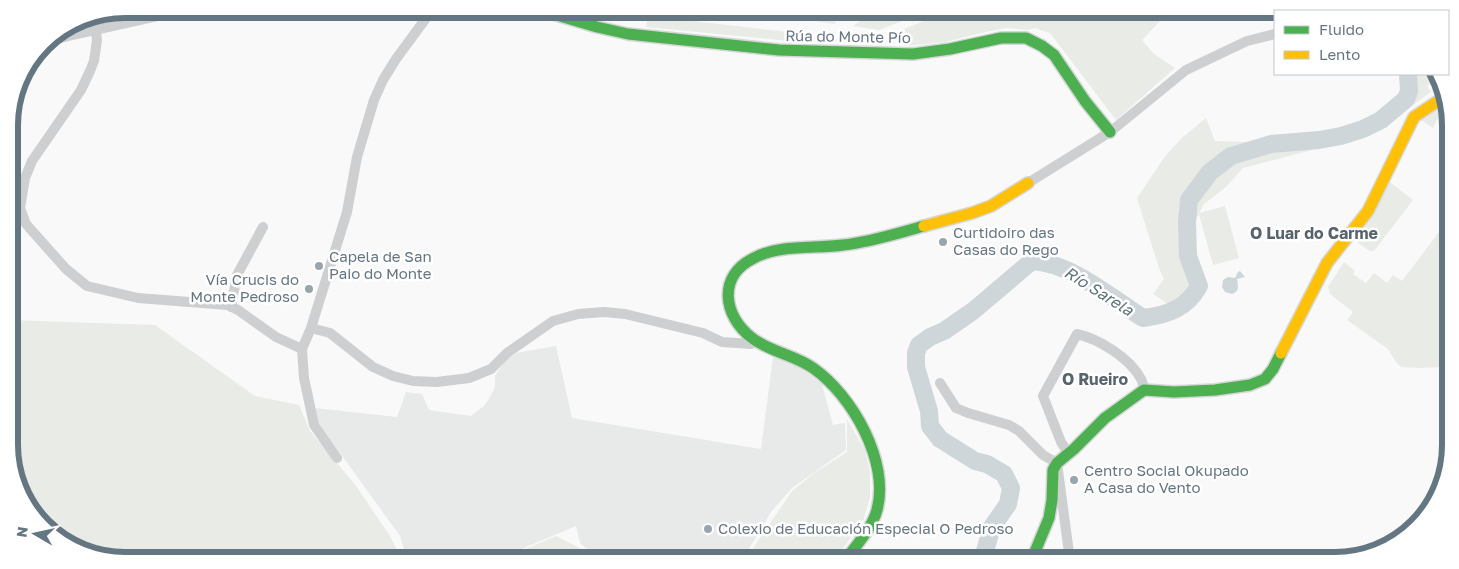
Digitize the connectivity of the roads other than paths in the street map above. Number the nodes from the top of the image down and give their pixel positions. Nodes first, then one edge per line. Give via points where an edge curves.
1 (119, 18) edge
2 (148, 18) edge
3 (426, 18) edge
4 (567, 18) edge
5 (95, 22) edge
6 (120, 24) junction
7 (96, 30) junction
8 (1274, 34) edge
9 (59, 40) edge
10 (1439, 100) edge
11 (1110, 132) junction
12 (1028, 183) joint
13 (263, 227) dead end
14 (232, 307) junction
15 (311, 328) junction
16 (755, 341) junction
17 (302, 349) junction
18 (940, 383) dead end
19 (1144, 390) junction
20 (1068, 453) junction
21 (337, 458) dead end
22 (1057, 463) junction
23 (1040, 542) junction
24 (852, 551) edge
25 (1031, 551) edge
26 (1035, 551) edge
27 (1069, 551) edge

1 - 6 street
2 - 6 street
3 - 15 street via 396,59 374,100 357,157 347,212
4 - 11 street, Rúa do Monte Pío via 628,34 779,50 913,54 1001,38 1026,38 1054,55 1085,102
5 - 7 street
6 - 7 street
7 - 9 street
7 - 14 street via 94,61 88,76 32,161 25,178 20,208 26,224 66,269 87,286 138,298
8 - 11 street via 1241,44 1186,70
10 - 19 street via 1414,117 1368,211 1327,263 1265,379 1250,385 1215,390
11 - 12 street
12 - 16 street via 991,206 939,223 847,246 777,251 744,262 735,271 728,298 738,323
13 - 14 street via 237,274
14 - 17 street via 276,337
15 - 16 street via 330,333 373,367 392,376 436,382 469,378 491,369 553,321 578,314 625,314 703,333 722,342 751,344
15 - 17 street
16 - 24 street via 817,370 849,406 872,449 878,475 877,508 868,530
17 - 21 street via 304,378 314,425
18 - 22 street via 956,408 1020,431 1043,455
19 - 20 street via 1105,418
19 - 20 street via 1141,379 1125,359 1112,349 1077,334 1043,396
20 - 22 street
22 - 23 street via 1053,470 1049,518
22 - 27 street
23 - 25 street
23 - 26 street

